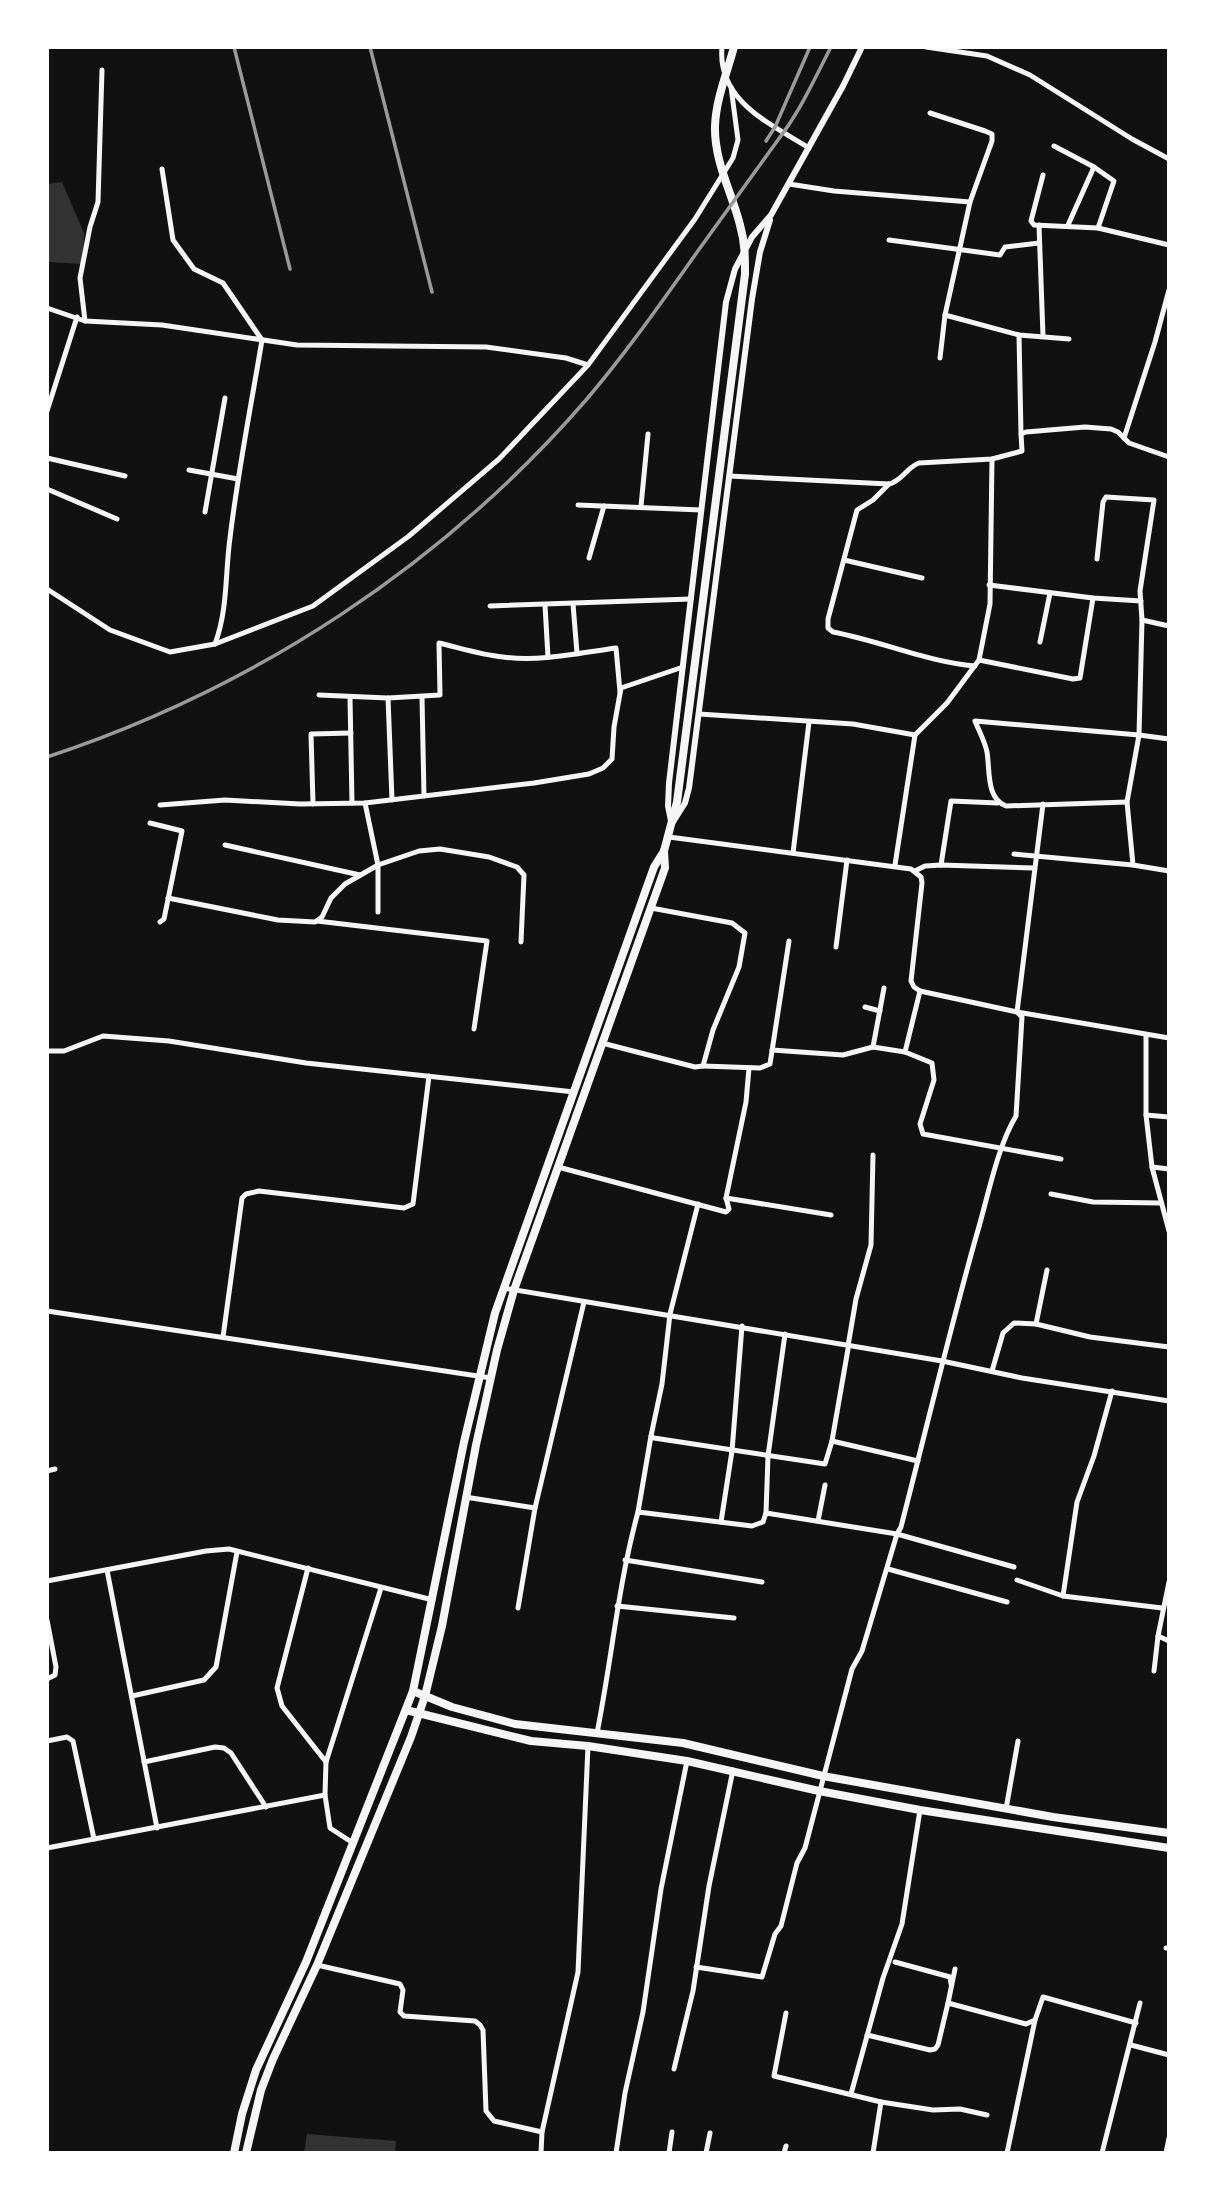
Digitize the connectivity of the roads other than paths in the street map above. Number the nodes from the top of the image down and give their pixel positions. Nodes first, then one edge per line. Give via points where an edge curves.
1 (722, 47) edge
2 (734, 47) edge
3 (862, 47) edge
4 (926, 47) edge
5 (102, 69) dead end
6 (731, 87) junction
7 (930, 113) dead end
8 (1054, 146) dead end
9 (809, 148) junction
10 (1169, 159) edge
11 (1094, 167) junction
12 (162, 169) dead end
13 (1043, 175) dead end
14 (789, 184) junction
15 (970, 202) junction
16 (771, 215) junction
17 (1039, 225) junction
18 (1068, 225) junction
19 (1098, 228) junction
20 (889, 240) dead end
21 (1039, 243) junction
22 (1169, 245) edge
23 (961, 250) junction
24 (1169, 290) edge
25 (47, 308) edge
26 (945, 315) junction
27 (77, 317) junction
28 (85, 321) junction
29 (1019, 335) junction
30 (1043, 336) junction
31 (1069, 339) dead end
32 (262, 340) junction
33 (940, 358) dead end
34 (588, 365) junction
35 (225, 398) dead end
36 (47, 411) edge
37 (648, 434) dead end
38 (1021, 434) junction
39 (1124, 438) junction
40 (1169, 457) edge
41 (47, 458) edge
42 (992, 459) junction
43 (188, 470) dead end
44 (211, 475) junction
45 (125, 476) dead end
46 (729, 476) junction
47 (238, 479) junction
48 (889, 484) junction
49 (47, 489) edge
50 (578, 505) dead end
51 (604, 506) junction
52 (641, 506) junction
53 (701, 510) junction
54 (205, 512) dead end
55 (117, 519) dead end
56 (589, 558) dead end
57 (1097, 559) dead end
58 (844, 560) junction
59 (922, 578) dead end
60 (989, 584) junction
61 (47, 589) edge
62 (1050, 593) junction
63 (1093, 598) junction
64 (691, 599) junction
65 (1141, 601) junction
66 (573, 604) junction
67 (545, 605) junction
68 (490, 606) dead end
69 (1142, 621) junction
70 (1169, 626) edge
71 (1040, 642) dead end
72 (215, 644) junction
73 (578, 653) junction
74 (548, 657) junction
75 (979, 660) junction
76 (975, 666) junction
77 (683, 667) junction
78 (620, 692) junction
79 (319, 695) dead end
80 (350, 697) junction
81 (422, 697) junction
82 (388, 698) junction
83 (699, 714) junction
84 (809, 722) junction
85 (351, 733) junction
86 (915, 735) junction
87 (1139, 735) junction
88 (1169, 739) edge
89 (424, 796) junction
90 (392, 800) junction
91 (1127, 802) junction
92 (352, 803) junction
93 (365, 803) junction
94 (998, 803) junction
95 (313, 804) junction
96 (1043, 804) junction
97 (160, 806) dead end
98 (150, 823) dead end
99 (672, 825) junction
100 (669, 837) junction
101 (225, 845) dead end
102 (664, 851) junction
103 (793, 853) junction
104 (1014, 853) dead end
105 (1036, 856) junction
106 (847, 860) junction
107 (378, 865) junction
108 (895, 865) junction
109 (941, 865) junction
110 (1133, 865) junction
111 (1034, 868) junction
112 (915, 871) junction
113 (1169, 871) edge
114 (360, 875) junction
115 (167, 898) junction
116 (651, 908) junction
117 (379, 912) dead end
118 (317, 921) junction
119 (160, 922) dead end
120 (789, 941) dead end
121 (521, 942) dead end
122 (836, 947) dead end
123 (884, 988) dead end
124 (920, 991) junction
125 (865, 1007) dead end
126 (880, 1011) junction
127 (1017, 1012) junction
128 (474, 1029) dead end
129 (1146, 1035) junction
130 (1169, 1038) edge
131 (602, 1043) junction
132 (873, 1047) junction
133 (772, 1050) junction
134 (47, 1051) edge
135 (905, 1052) junction
136 (703, 1066) junction
137 (749, 1068) junction
138 (429, 1076) junction
139 (579, 1093) junction
140 (1146, 1115) junction
141 (1169, 1117) edge
142 (1002, 1149) junction
143 (873, 1155) dead end
144 (1061, 1159) dead end
145 (558, 1167) junction
146 (1152, 1167) junction
147 (1169, 1169) edge
148 (1051, 1194) dead end
149 (726, 1198) junction
150 (1161, 1203) junction
151 (698, 1204) junction
152 (831, 1215) dead end
153 (1169, 1231) edge
154 (1048, 1270) dead end
155 (503, 1288) junction
156 (514, 1290) junction
157 (584, 1302) junction
158 (47, 1311) edge
159 (670, 1314) junction
160 (1036, 1324) junction
161 (741, 1326) junction
162 (785, 1334) junction
163 (223, 1337) junction
164 (1169, 1346) edge
165 (848, 1347) junction
166 (942, 1361) junction
167 (992, 1371) junction
168 (480, 1376) junction
169 (491, 1378) junction
170 (1112, 1391) junction
171 (1169, 1401) edge
172 (651, 1436) junction
173 (832, 1441) junction
174 (732, 1451) junction
175 (768, 1456) junction
176 (918, 1461) junction
177 (55, 1469) dead end
178 (47, 1471) edge
179 (825, 1485) dead end
180 (465, 1497) junction
181 (535, 1508) junction
182 (638, 1512) junction
183 (766, 1513) junction
184 (818, 1521) junction
185 (721, 1522) junction
186 (897, 1534) junction
187 (237, 1552) junction
188 (625, 1560) junction
189 (1014, 1567) dead end
190 (308, 1568) junction
191 (888, 1569) junction
192 (107, 1570) junction
193 (1017, 1580) dead end
194 (47, 1581) edge
195 (762, 1582) dead end
196 (1169, 1582) edge
197 (381, 1588) junction
198 (1063, 1596) junction
199 (433, 1600) junction
200 (1007, 1602) dead end
201 (617, 1606) junction
202 (518, 1608) dead end
203 (1162, 1608) junction
204 (734, 1618) dead end
205 (47, 1620) edge
206 (1158, 1636) junction
207 (1169, 1641) edge
208 (1154, 1671) dead end
209 (47, 1679) edge
210 (413, 1691) junction
211 (132, 1696) junction
212 (425, 1696) junction
213 (452, 1707) junction
214 (406, 1710) junction
215 (419, 1713) junction
216 (446, 1721) junction
217 (597, 1733) junction
218 (47, 1741) edge
219 (1018, 1741) dead end
220 (588, 1746) junction
221 (687, 1761) junction
222 (145, 1762) junction
223 (326, 1762) junction
224 (733, 1770) junction
225 (823, 1776) junction
226 (819, 1791) junction
227 (325, 1795) junction
228 (267, 1807) junction
229 (1006, 1809) junction
230 (920, 1810) junction
231 (157, 1828) junction
232 (1169, 1833) edge
233 (94, 1839) junction
234 (354, 1844) junction
235 (47, 1848) edge
236 (1169, 1848) edge
237 (895, 1962) dead end
238 (317, 1965) junction
239 (696, 1967) junction
240 (955, 1969) dead end
241 (951, 1984) junction
242 (948, 2003) junction
243 (1140, 2003) dead end
244 (786, 2013) dead end
245 (1035, 2020) junction
246 (1136, 2023) junction
247 (867, 2035) junction
248 (1131, 2045) junction
249 (1169, 2055) edge
250 (674, 2069) dead end
251 (851, 2094) junction
252 (881, 2102) junction
253 (987, 2115) dead end
254 (542, 2132) junction
255 (672, 2132) dead end
256 (710, 2133) dead end
257 (1169, 2138) edge
258 (234, 2153) edge
259 (246, 2153) edge
260 (541, 2153) edge
261 (616, 2153) edge
262 (669, 2153) edge
263 (706, 2153) edge
264 (873, 2153) edge
265 (1007, 2153) edge
266 (1102, 2153) edge
267 (1166, 2153) edge

1 - 6 street
2 - 99 main road via 715,127 721,166 741,228 745,274
3 - 9 street
4 - 10 street via 987,56 1030,75
5 - 28 street via 98,202 80,278
6 - 9 street via 754,114
6 - 34 street via 738,140 733,159
7 - 15 street via 992,134
8 - 11 street
9 - 14 street
11 - 18 street
11 - 19 street via 1114,181
12 - 32 street via 173,240 194,269 223,283
13 - 17 street via 1031,221
14 - 15 street
14 - 16 street
15 - 23 street
16 - 46 street via 752,299
16 - 53 street via 752,237 735,269 726,302
17 - 18 street
17 - 21 street
18 - 19 street
19 - 22 street
20 - 23 street
21 - 23 street via 1005,247 1000,255
21 - 30 street
23 - 26 street
24 - 39 street
25 - 27 street
26 - 29 street
26 - 33 street
27 - 28 street
27 - 36 street
28 - 32 street via 162,325
29 - 30 street
29 - 38 street
30 - 31 street
32 - 34 street via 297,345 486,347
32 - 47 street
34 - 72 street via 499,459 409,536 313,606
35 - 44 street
37 - 52 street
38 - 39 street via 1094,427 1114,430
38 - 42 street via 1022,451
39 - 40 street
41 - 45 street
42 - 48 street via 919,463
42 - 60 street
43 - 44 street
44 - 47 street
44 - 54 street
46 - 48 street
46 - 83 street
47 - 72 street via 227,595
48 - 58 street via 857,510
49 - 55 street
50 - 51 street
51 - 52 street
51 - 56 street
52 - 53 street
53 - 64 street
57 - 65 street via 1106,496 1154,500
58 - 59 street
58 - 76 street via 828,628 944,663
60 - 62 street
60 - 75 street via 990,604
61 - 72 street via 110,630 170,652
62 - 63 street
62 - 71 street
63 - 65 street
63 - 75 street via 1080,678
64 - 66 street
64 - 77 street
65 - 69 street
66 - 67 street
66 - 73 street
67 - 68 street
67 - 74 street
69 - 70 street
69 - 87 street
73 - 74 street
73 - 78 street via 616,648
74 - 81 street via 502,657 439,643 440,695
75 - 76 street
76 - 86 street
77 - 78 street via 626,685
77 - 99 street via 669,783
78 - 89 street via 612,759 603,768 534,783
79 - 80 street
80 - 82 street
80 - 85 street
81 - 82 street
81 - 89 street
82 - 90 street
83 - 84 street
83 - 99 street via 689,788
84 - 86 street
84 - 103 street
85 - 92 street
85 - 95 street via 311,733
86 - 108 street
87 - 88 street
87 - 91 street
87 - 94 street via 975,721
89 - 90 street
90 - 93 street
91 - 96 street
91 - 110 street
92 - 93 street
92 - 95 street
93 - 107 street
94 - 96 street
94 - 109 street via 951,801
95 - 97 street via 225,800
96 - 105 street
98 - 115 street via 182,831
99 - 100 main road
100 - 102 main road
100 - 103 street
101 - 114 street
102 - 116 main road via 665,868
102 - 139 main road via 654,867
103 - 106 street
104 - 105 street
105 - 110 street
105 - 111 street
106 - 108 street
106 - 122 street
107 - 114 street
107 - 117 street
107 - 121 street via 440,849 517,867 524,875
108 - 112 street
109 - 111 street
109 - 112 street
110 - 113 street
111 - 127 street
112 - 124 street via 922,883 911,981
114 - 118 street via 337,891
115 - 118 street via 278,920
115 - 119 street
116 - 131 main road
116 - 136 street via 732,923 745,933 739,967
118 - 128 street via 487,941
120 - 133 street
123 - 126 street
124 - 127 street
124 - 135 street
125 - 126 street
126 - 132 street
127 - 129 street
127 - 142 street via 1022,1018 1016,1116
129 - 130 street
129 - 140 street
131 - 136 street
131 - 139 main road
132 - 133 street via 843,1055
132 - 135 street
133 - 137 street via 770,1064
134 - 138 street via 64,1051 103,1036
135 - 142 street via 932,1063 934,1080 920,1124 923,1134
136 - 137 street
137 - 149 street
138 - 139 street
138 - 163 street via 413,1204 404,1208 259,1191 242,1198
139 - 145 main road
139 - 155 main road
140 - 141 street
140 - 146 street
142 - 144 street
142 - 166 street
143 - 165 street via 871,1245
145 - 151 street
145 - 156 main road
146 - 147 street
146 - 150 street
148 - 150 street via 1093,1202
149 - 151 street via 726,1212
149 - 152 street
150 - 153 street
151 - 159 street
154 - 160 street
155 - 156 street
155 - 168 main road
156 - 157 street
156 - 169 main road
157 - 159 street
157 - 181 street
158 - 163 street
159 - 161 street
159 - 172 street
160 - 164 street via 1090,1337
160 - 167 street via 1014,1323 1007,1328
161 - 162 street
161 - 174 street
162 - 165 street
162 - 175 street
163 - 168 street
165 - 166 street
165 - 173 street
166 - 167 street
166 - 176 street
167 - 170 street
168 - 169 street
168 - 199 main road
169 - 180 main road
170 - 171 street
170 - 198 street via 1077,1502
172 - 174 street
172 - 182 street
173 - 175 street via 825,1464
173 - 176 street
174 - 175 street
174 - 185 street
175 - 183 street
176 - 186 street
177 - 178 street
179 - 184 street
180 - 181 street
180 - 212 main road
181 - 202 street
182 - 185 street
182 - 188 street
183 - 184 street
183 - 185 street via 758,1525
184 - 186 street
186 - 189 street
186 - 191 street
187 - 190 street
187 - 192 street via 206,1551
187 - 211 street via 211,1674 204,1680
188 - 195 street
188 - 201 street
190 - 197 street
190 - 223 street via 277,1688 282,1706
191 - 200 street
191 - 225 street via 852,1669
192 - 194 street
192 - 211 street
193 - 198 street
196 - 203 street
197 - 199 street
197 - 223 street
198 - 203 street
199 - 210 main road
201 - 204 street
201 - 217 street
203 - 206 street
205 - 209 street via 56,1667 55,1675
206 - 207 street
206 - 208 street
210 - 212 main road
210 - 214 main road
211 - 222 street
212 - 213 main road
212 - 215 main road
213 - 216 main road
213 - 217 main road via 514,1724
214 - 215 main road
214 - 234 main road
215 - 216 main road
215 - 238 main road
216 - 220 main road via 531,1741
217 - 225 main road via 683,1743
218 - 233 street via 67,1737 73,1741
219 - 229 street
220 - 221 main road
220 - 254 street via 578,1972
221 - 224 main road
221 - 261 street
222 - 228 street via 223,1748
222 - 231 street
223 - 227 street
224 - 226 main road
224 - 239 street
225 - 226 street
225 - 229 main road
226 - 230 main road
226 - 239 street via 764,1974 756,1978
227 - 228 street
227 - 234 street via 330,1828
228 - 231 street
229 - 232 main road
230 - 236 main road
230 - 247 street via 902,1924
231 - 233 street
233 - 235 street
234 - 258 main road via 256,2070
237 - 241 street via 950,1977
238 - 254 street via 400,1984 400,2012 404,2015 481,2025 488,2117
238 - 259 main road via 261,2090
239 - 250 street
240 - 241 street
241 - 242 street
242 - 245 street via 1026,2024
242 - 247 street via 935,2049
243 - 246 street
244 - 251 street via 774,2076
245 - 246 street via 1043,1997
245 - 265 street
246 - 248 street
247 - 251 street
248 - 249 street
248 - 266 street
251 - 252 street
252 - 253 street
252 - 264 street
254 - 260 street
255 - 262 street
256 - 263 street
257 - 267 street

